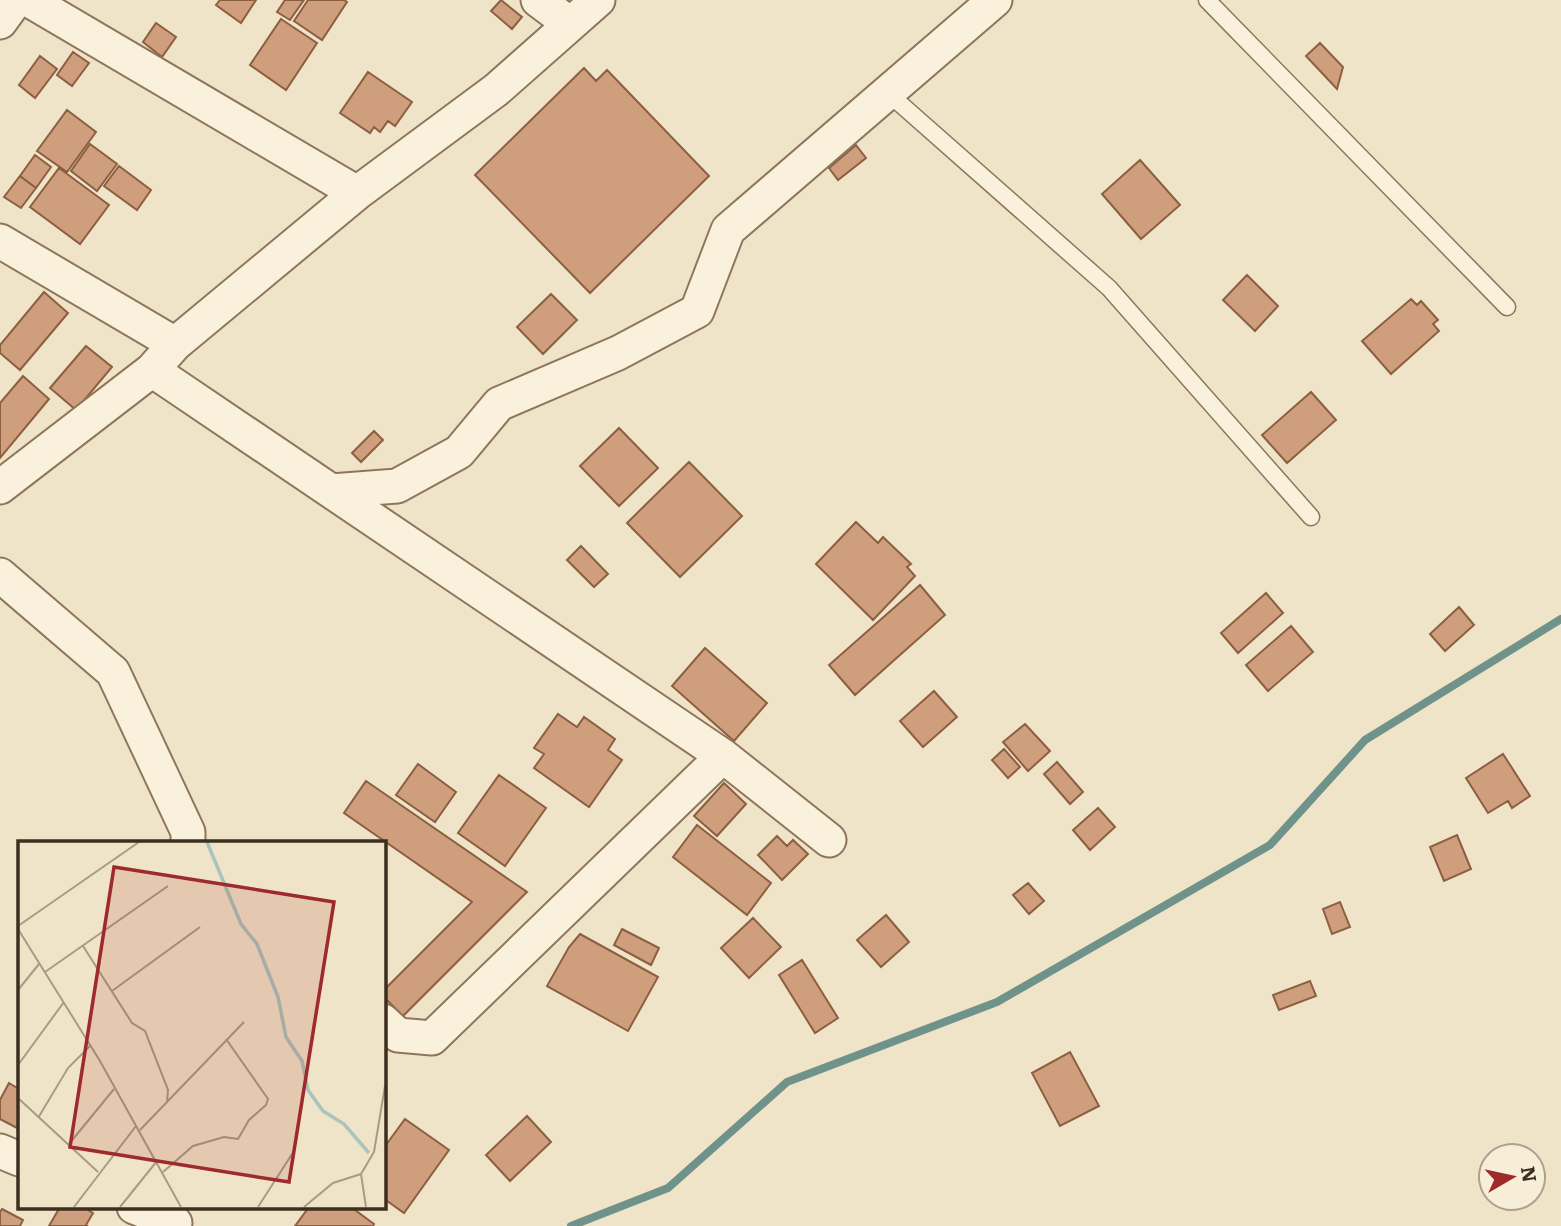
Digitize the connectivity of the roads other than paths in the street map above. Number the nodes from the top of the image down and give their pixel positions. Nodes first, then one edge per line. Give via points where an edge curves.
1 (16, 0) edge
2 (29, 0) edge
3 (538, 0) edge
4 (598, 0) edge
5 (995, 0) edge
6 (1207, 0) edge
7 (0, 22) edge
8 (570, 24) junction
9 (888, 93) junction
10 (357, 193) junction
11 (0, 241) edge
12 (1507, 307) dead end
13 (175, 344) junction
14 (152, 370) junction
15 (1, 486) edge
16 (331, 491) junction
17 (1311, 517) dead end
18 (0, 575) edge
19 (723, 756) junction
20 (829, 839) dead end
21 (188, 841) edge
22 (385, 1023) edge
23 (0, 1151) edge
24 (18, 1159) edge
25 (137, 1208) edge
26 (175, 1223) dead end

1 - 7 street
2 - 10 street
3 - 8 street
4 - 8 street
5 - 9 street
6 - 12 lane
8 - 10 street via 496,90
9 - 16 street via 728,230 697,311 618,353 499,404 459,452 397,486
9 - 17 lane via 1109,288
10 - 13 street
11 - 13 street
13 - 14 street
14 - 15 street
14 - 16 street
16 - 19 street
18 - 21 street via 113,672 188,832
19 - 20 street
19 - 22 street via 432,1038 398,1035
23 - 24 street
25 - 26 street

